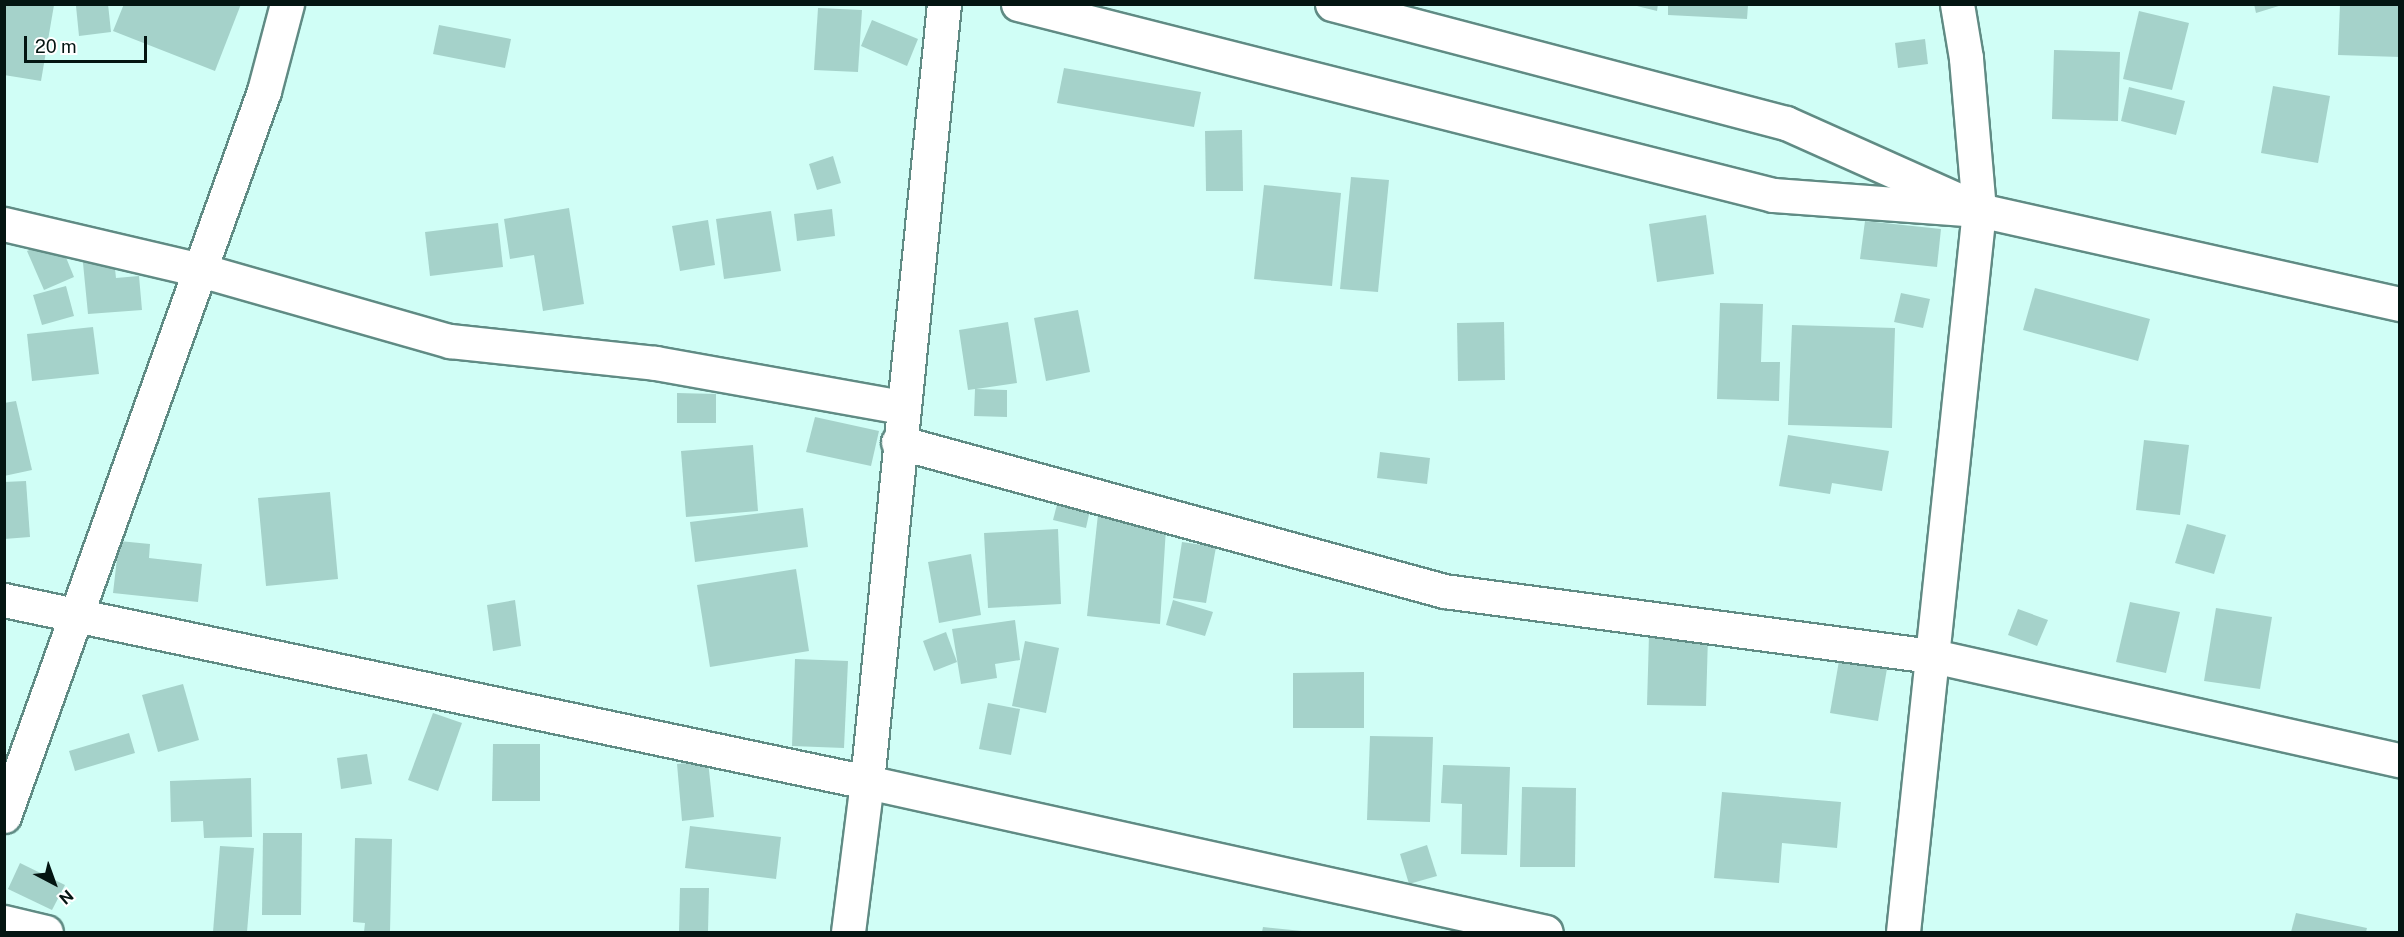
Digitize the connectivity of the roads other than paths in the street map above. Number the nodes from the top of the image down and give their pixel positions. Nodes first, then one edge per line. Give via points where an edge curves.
1 (287, 4) edge
2 (944, 4) edge
3 (1018, 4) edge
4 (1332, 4) edge
5 (1957, 4) edge
6 (1979, 210) junction
7 (4, 224) edge
8 (200, 270) junction
9 (2400, 304) edge
10 (902, 407) junction
11 (898, 442) junction
12 (4, 600) edge
13 (74, 616) junction
14 (1933, 656) junction
15 (2400, 760) edge
16 (867, 782) junction
17 (4, 816) edge
18 (4, 922) edge
19 (46, 933) edge
20 (848, 933) edge
21 (1546, 933) edge
22 (1903, 933) edge

1 - 8 street via 264,91
2 - 10 street
3 - 6 street via 1773,195
4 - 6 street via 1786,123
5 - 6 street via 1966,58
6 - 9 street
6 - 14 street
7 - 8 street
8 - 10 street via 450,341 655,363
8 - 13 street
10 - 11 street
11 - 14 street via 1444,591
11 - 16 street
12 - 13 street
13 - 16 street
13 - 17 street
14 - 15 street
14 - 22 street
16 - 20 street
16 - 21 street
18 - 19 street

